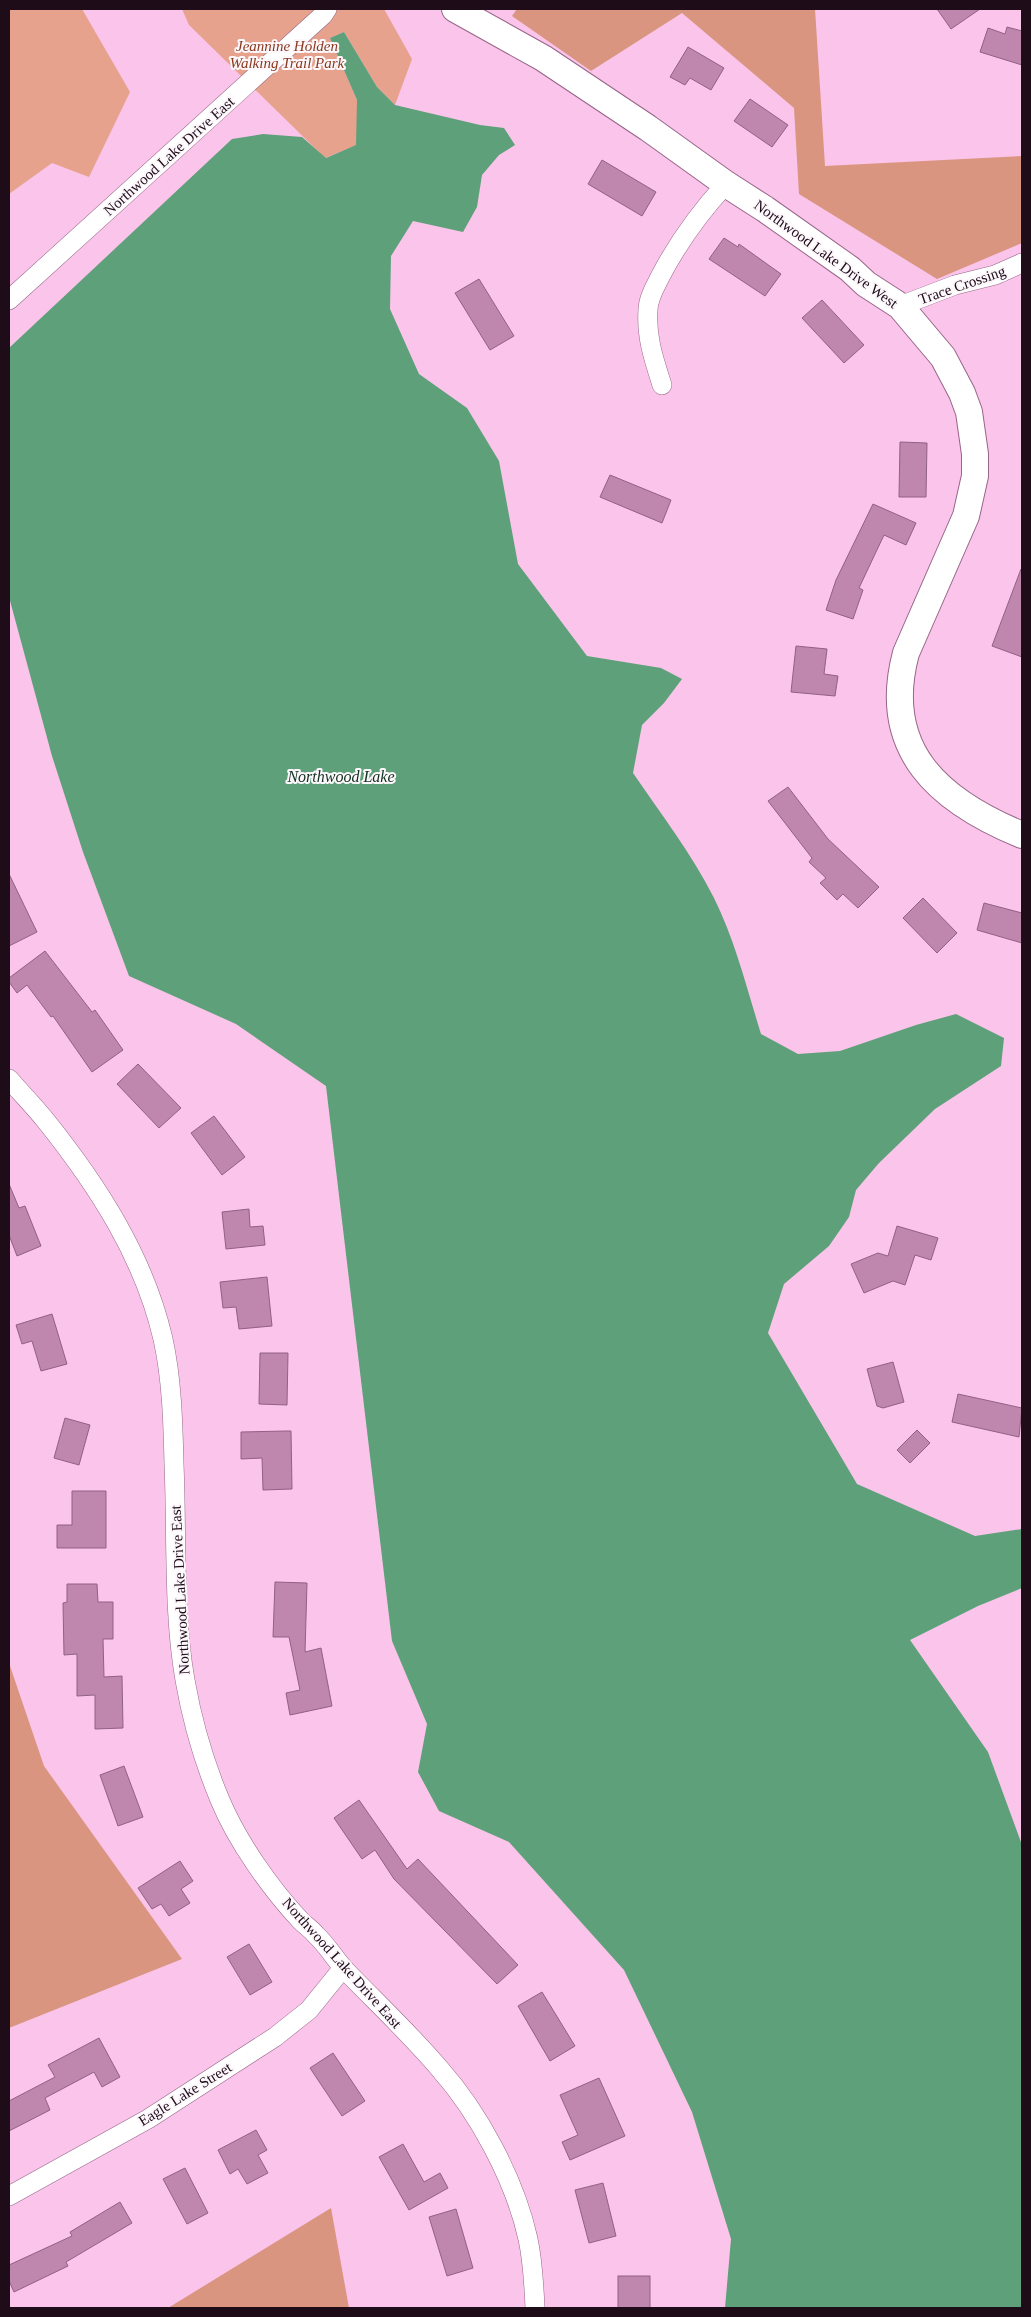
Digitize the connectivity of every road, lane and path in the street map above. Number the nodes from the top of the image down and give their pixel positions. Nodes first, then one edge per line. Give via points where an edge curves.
1 (327, 9) edge
2 (455, 9) edge
3 (726, 184) junction
4 (1022, 263) edge
5 (9, 300) edge
6 (900, 306) junction
7 (662, 385) dead end
8 (1022, 835) edge
9 (9, 1079) edge
10 (343, 1968) junction
11 (9, 2196) edge
12 (535, 2308) edge

1 - 5 street, Northwood Lake Drive East via 192,136
2 - 3 street, Northwood Lake Drive West via 543,58
3 - 6 street, Northwood Lake Drive West
3 - 7 street via 696,217 672,253 648,308 650,348
4 - 6 street, Trace Crossing
6 - 8 street, Northwood Lake Drive West via 943,357 953,374 969,412 975,454 975,476 966,516 906,653 900,674 898,696 901,717 906,738 927,774 941,790
9 - 10 street, Northwood Lake Drive East via 45,1120 96,1188 128,1241 145,1280 168,1364 182,1660 206,1764 222,1804 246,1847 276,1890
10 - 11 street, Eagle Lake Street via 309,2010 275,2037 148,2119
10 - 12 street, Northwood Lake Drive East via 440,2068 477,2117 522,2214 532,2256

